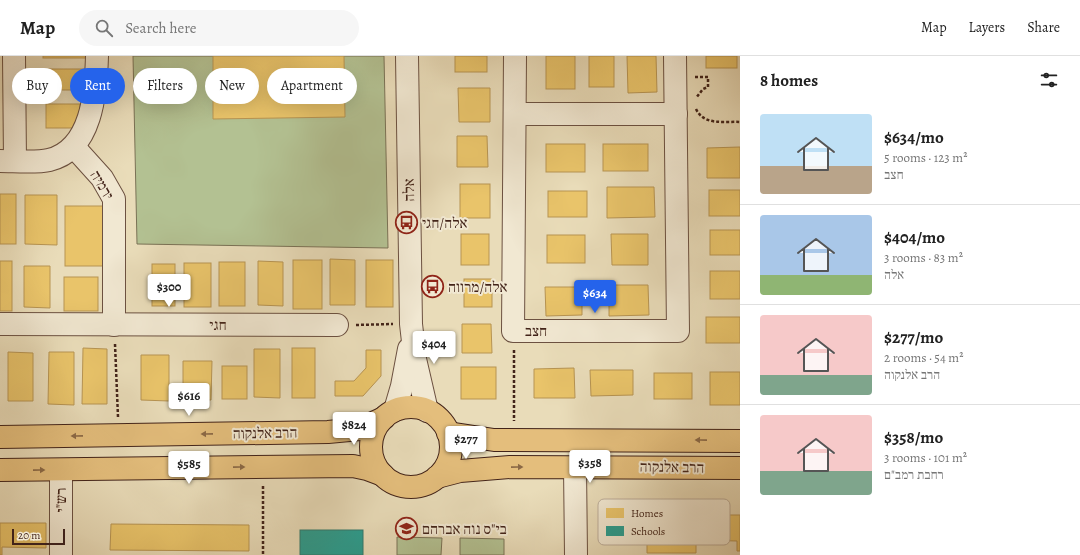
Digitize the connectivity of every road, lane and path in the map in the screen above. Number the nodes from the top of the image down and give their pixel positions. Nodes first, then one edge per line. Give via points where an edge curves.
1 (14, 56) edge
2 (97, 56) edge
3 (407, 56) edge
4 (515, 56) edge
5 (676, 67) edge
6 (515, 114) junction
7 (676, 114) junction
8 (740, 122) edge
9 (74, 147) junction
10 (8, 161) edge
11 (0, 324) edge
12 (412, 324) junction
13 (114, 325) junction
14 (337, 325) joint
15 (514, 365) dead end
16 (427, 411) junction
17 (390, 414) junction
18 (448, 433) junction
19 (118, 436) junction
20 (0, 437) edge
21 (515, 441) junction
22 (740, 441) edge
23 (263, 466) junction
24 (575, 467) junction
25 (740, 468) edge
26 (0, 470) edge
27 (61, 470) junction
28 (383, 475) junction
29 (437, 477) junction
30 (61, 555) edge
31 (263, 555) edge
32 (576, 555) edge

1 - 10 street
2 - 9 street via 96,87 88,121
3 - 12 street, אלה
4 - 6 street, חצב
5 - 7 street, חצב
5 - 8 path via 708,77 708,87 696,98 696,110 703,118 708,121
6 - 7 street
6 - 7 street, חצב via 513,331 678,331
9 - 10 street via 65,155 48,160
9 - 13 street, ירמיה via 102,178 114,199
11 - 13 street, חגי
12 - 14 path
12 - 16 street, אלה via 415,359
12 - 17 street, אלה via 408,358
13 - 14 street, חגי
13 - 19 path
15 - 21 path
16 - 17 main road via 402,408
16 - 18 main road via 442,422
17 -> 19 main road, הרב אלנקוה via 360,428 328,432
17 - 28 main road via 373,434 371,446 373,459
18 - 21 main road, הרב אלנקוה
18 - 29 main road via 451,444 449,456
19 -> 20 main road, הרב אלנקוה
22 -> 21 main road, הרב אלנקוה
27 -> 23 main road
23 - 28 main road via 353,466 367,468
23 - 31 path
24 - 25 main road, הרב אלנקוה
29 -> 24 main road, הרב אלנקוה via 460,471 485,469
24 - 32 street
26 -> 27 main road
27 - 30 street, רש"י
28 - 29 main road via 393,482 410,487 422,485

